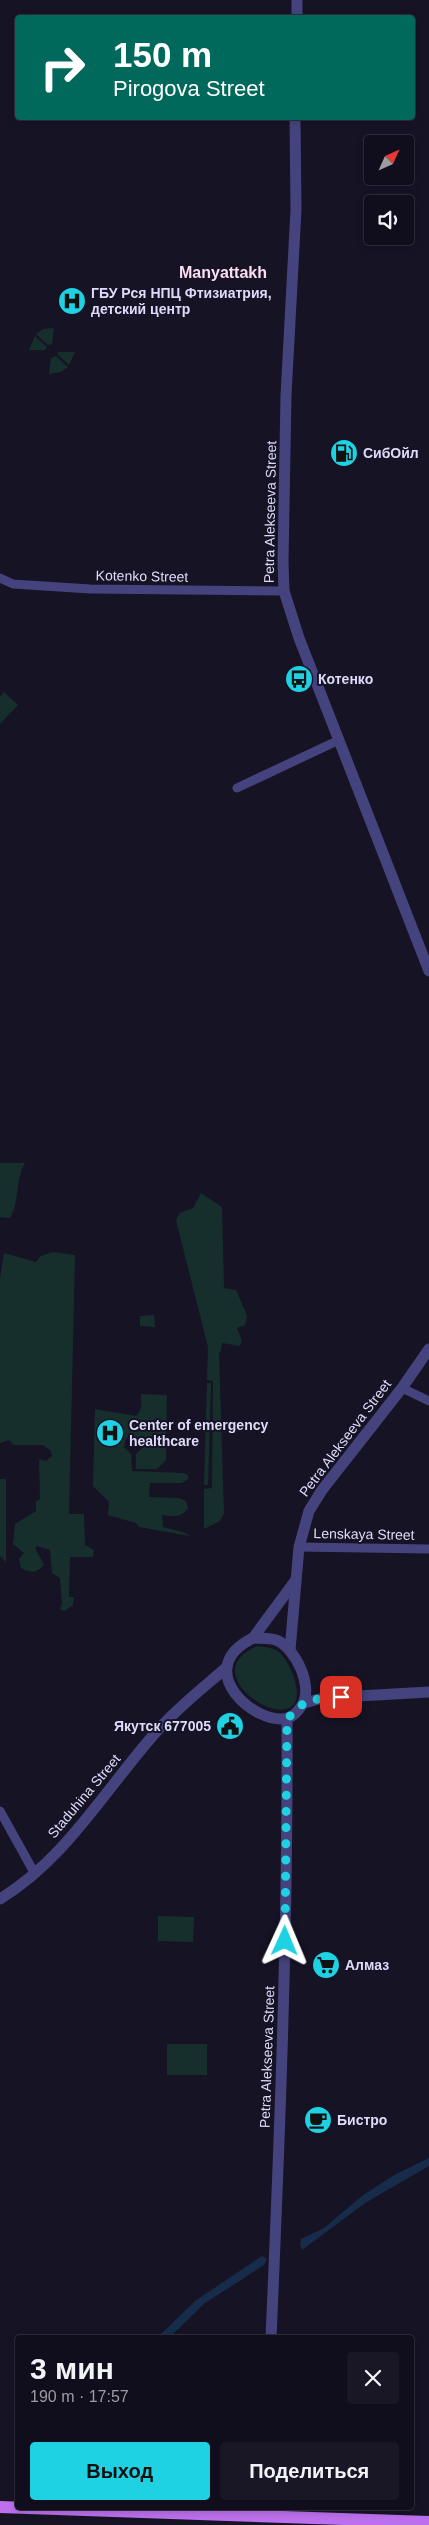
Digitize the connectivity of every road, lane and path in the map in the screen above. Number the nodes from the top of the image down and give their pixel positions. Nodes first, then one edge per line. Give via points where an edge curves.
1 (298, 0) edge
2 (297, 15) edge
3 (295, 120) edge
4 (0, 578) edge
5 (284, 591) junction
6 (339, 740) junction
7 (237, 788) dead end
8 (429, 971) edge
9 (429, 1349) edge
10 (402, 1388) junction
11 (429, 1401) edge
12 (299, 1547) junction
13 (429, 1549) edge
14 (295, 1581) junction
15 (253, 1638) junction
16 (290, 1650) junction
17 (226, 1667) junction
18 (206, 1684) junction
19 (306, 1684) junction
20 (232, 1690) junction
21 (429, 1692) edge
22 (323, 1698) junction
23 (304, 1703) junction
24 (287, 1718) junction
25 (0, 1811) edge
26 (35, 1874) junction
27 (0, 1899) edge
28 (271, 2335) edge
29 (0, 2507) edge
30 (15, 2507) edge
31 (158, 2510) edge
32 (264, 2512) edge
33 (429, 2522) edge

1 - 2 street
3 - 5 street, Petra Alekseeva Street via 296,210 286,396
4 - 5 street, Kotenko Street via 13,584 90,589
5 - 6 street, Petra Alekseeva Street
6 - 7 street
6 - 8 street, Petra Alekseeva Street
9 - 10 street, Petra Alekseeva Street
10 - 11 street
10 - 12 street, Petra Alekseeva Street via 322,1490 309,1511
12 - 13 street, Lenskaya Street
12 - 14 street, Petra Alekseeva Street
14 - 15 street, Petra Alekseeva Street
14 - 16 street, Petra Alekseeva Street
15 - 16 street via 276,1640
15 - 17 street via 232,1654
16 - 19 street
17 - 18 street, Staduhina Street
17 - 20 street
18 - 20 street via 218,1683
18 - 26 street, Staduhina Street via 156,1732 85,1821
19 - 22 street
19 - 23 street
20 - 24 street via 242,1701 270,1717
21 - 22 street
22 - 23 street
23 - 24 street
24 - 28 street, Petra Alekseeva Street via 288,1854
25 - 26 street
26 - 27 street, Staduhina Street
29 - 30 main road
31 - 32 main road
32 - 33 main road

